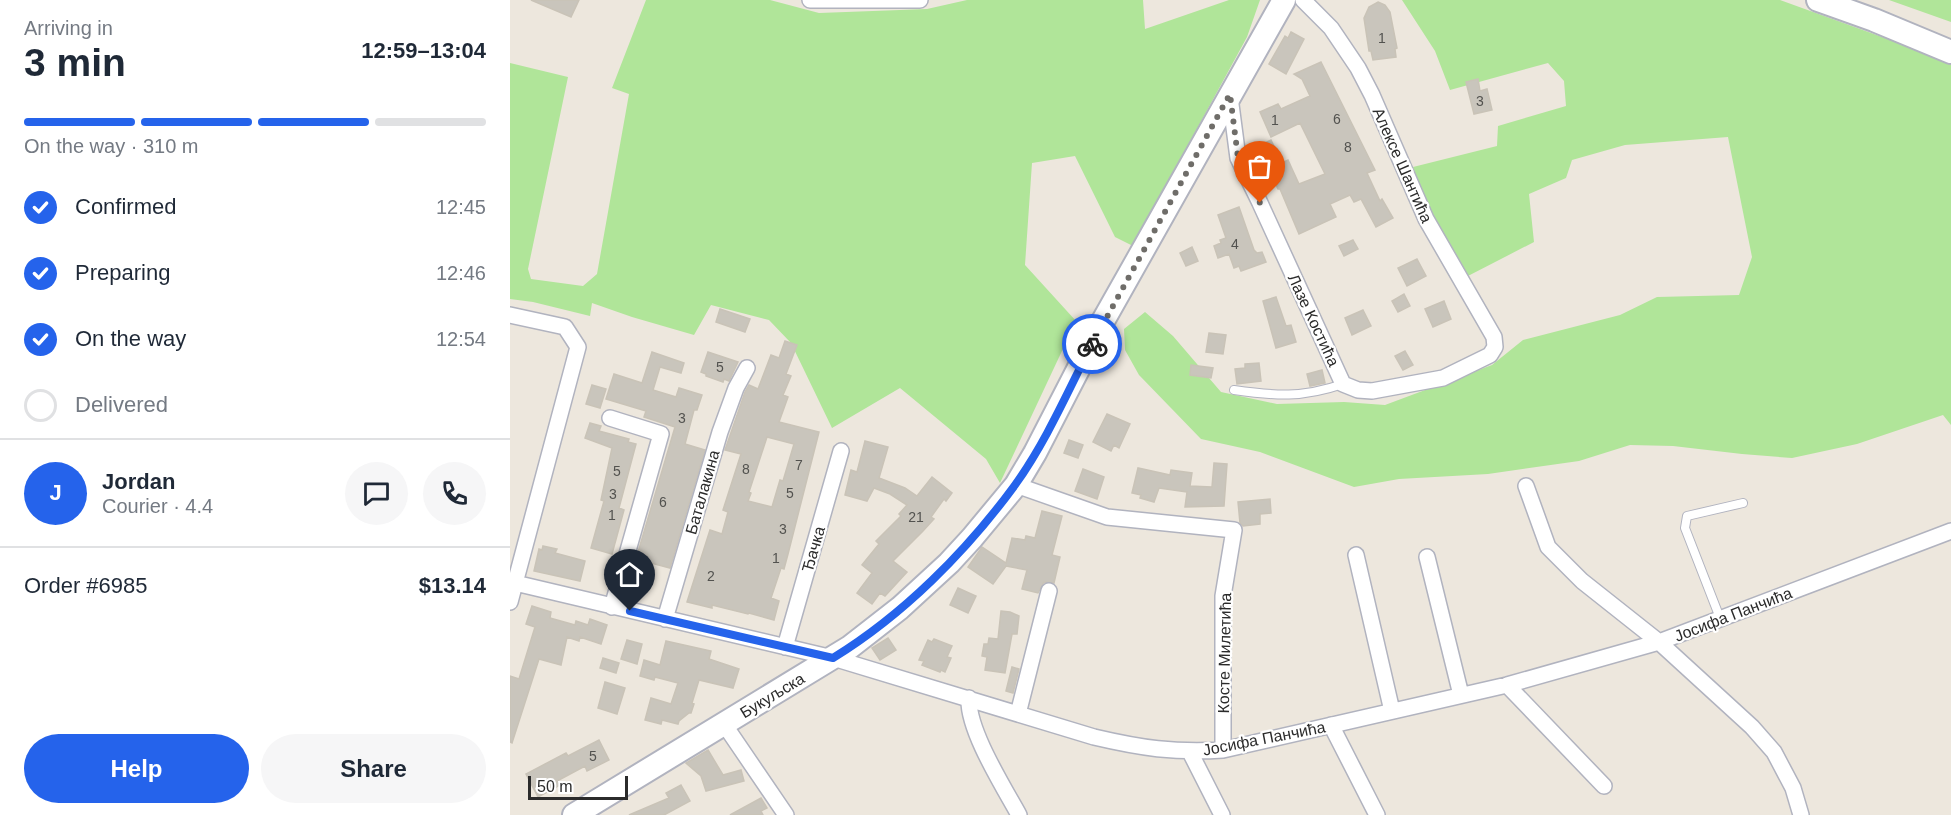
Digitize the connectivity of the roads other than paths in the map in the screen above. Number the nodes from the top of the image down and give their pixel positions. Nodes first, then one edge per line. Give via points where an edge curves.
1 (920, 0) edge
2 (1284, 0) edge
3 (1303, 0) edge
4 (1818, 0) edge
5 (810, 1) edge
6 (1951, 52) edge
7 (1230, 94) junction
8 (510, 315) edge
9 (1494, 337) joint
10 (747, 368) dead end
11 (1343, 384) junction
12 (1234, 390) dead end
13 (610, 418) dead end
14 (841, 451) dead end
15 (1016, 485) junction
16 (1526, 486) dead end
17 (1743, 503) dead end
18 (1951, 531) edge
19 (1356, 555) dead end
20 (1427, 556) dead end
21 (515, 573) edge
22 (1049, 591) dead end
23 (510, 603) edge
24 (612, 607) junction
25 (1720, 618) junction
26 (665, 619) junction
27 (1659, 642) junction
28 (786, 646) junction
29 (833, 658) junction
30 (1507, 685) junction
31 (1461, 695) junction
32 (969, 698) junction
33 (1392, 711) junction
34 (1018, 714) junction
35 (724, 724) junction
36 (1331, 725) junction
37 (1223, 750) junction
38 (1190, 752) junction
39 (1604, 786) dead end
40 (598, 809) edge
41 (574, 815) edge
42 (786, 815) edge
43 (1018, 815) edge
44 (1222, 815) edge
45 (1377, 815) edge
46 (1801, 815) edge

1 - 5 street
2 - 7 main road, Букуљска
3 - 9 street, Алексе Шантића via 1331,28 1358,68 1426,219
4 - 6 main road
7 - 11 street, Лазе Костића via 1238,158
7 - 15 main road, Букуљска
8 - 21 street via 565,327 578,347
9 - 11 street, Лазе Костића via 1495,347 1490,355 1443,378 1372,391
10 - 26 street, Баталакина via 720,432
11 - 12 lane via 1311,394 1276,396
13 - 24 street via 661,434
14 - 28 street, Ђачка
15 - 29 main road, Букуљска via 925,586 876,629
15 - 37 street, Косте Милетића via 1107,517 1234,530 1223,596
16 - 27 street via 1548,547 1582,582
17 - 25 lane via 1687,516 1685,528
18 - 25 street, Јосифа Панчића
19 - 33 street
20 - 31 street
21 - 23 street
21 - 24 street, Јосифа Панчића
22 - 34 street
24 - 26 street, Јосифа Панчића
25 - 27 street, Јосифа Панчића
26 - 28 street, Јосифа Панчића
27 - 30 street, Јосифа Панчића
27 - 46 street via 1774,752 1793,788
28 - 29 street, Јосифа Панчића
29 - 32 street, Јосифа Панчића
29 - 35 main road, Букуљска
30 - 31 street, Јосифа Панчића
30 - 39 street
31 - 33 street, Јосифа Панчића
32 - 34 street, Јосифа Панчића
32 - 43 street via 976,733
33 - 36 street, Јосифа Панчића
34 - 38 street, Јосифа Панчића via 1094,737
35 - 40 main road, Букуљска
35 - 42 street
36 - 37 street, Јосифа Панчића
36 - 45 street
37 - 38 street, Јосифа Панчића
38 - 44 street
40 - 41 main road, Букуљска

